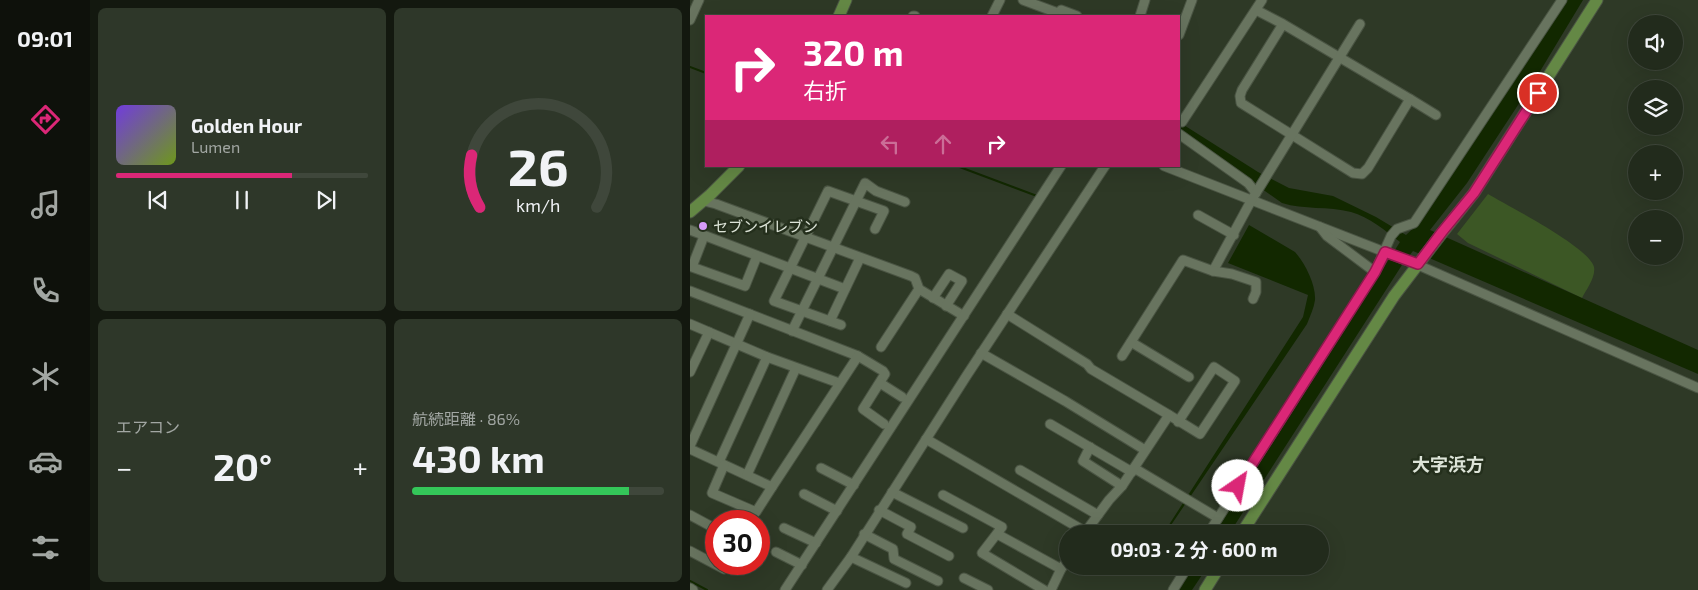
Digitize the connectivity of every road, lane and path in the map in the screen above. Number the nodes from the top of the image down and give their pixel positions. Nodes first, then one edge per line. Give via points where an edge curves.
1 (699, 0) edge
2 (846, 0) edge
3 (1000, 0) edge
4 (1022, 0) edge
5 (1038, 0) edge
6 (1145, 0) edge
7 (1192, 0) edge
8 (1262, 0) edge
9 (1562, 0) edge
10 (1597, 0) edge
11 (1256, 10) junction
12 (839, 15) edge
13 (992, 15) edge
14 (1063, 15) edge
15 (1075, 15) edge
16 (1140, 15) edge
17 (690, 20) edge
18 (1283, 24) junction
19 (1360, 24) dead end
20 (1180, 32) edge
21 (1339, 58) junction
22 (1410, 100) junction
23 (1436, 115) dead end
24 (1180, 121) edge
25 (1180, 135) edge
26 (1292, 136) junction
27 (738, 167) edge
28 (1060, 167) edge
29 (1104, 167) edge
30 (1167, 167) edge
31 (1255, 194) junction
32 (704, 201) junction
33 (856, 202) junction
34 (905, 202) dead end
35 (690, 212) edge
36 (1198, 215) dead end
37 (1320, 227) junction
38 (875, 229) dead end
39 (690, 230) edge
40 (1234, 235) junction
41 (704, 236) junction
42 (805, 237) junction
43 (833, 248) junction
44 (1385, 252) junction
45 (757, 256) junction
46 (860, 258) junction
47 (1421, 261) junction
48 (789, 268) junction
49 (1213, 271) junction
50 (1375, 272) junction
51 (817, 278) junction
52 (845, 288) junction
53 (919, 289) junction
54 (690, 291) edge
55 (933, 298) junction
56 (1253, 299) dead end
57 (946, 306) junction
58 (801, 311) junction
59 (750, 314) junction
60 (1007, 314) junction
61 (964, 316) junction
62 (830, 321) junction
63 (690, 324) edge
64 (841, 325) dead end
65 (792, 330) junction
66 (709, 332) junction
67 (1131, 342) junction
68 (736, 344) junction
69 (881, 347) dead end
70 (981, 353) junction
71 (858, 356) junction
72 (1122, 356) dead end
73 (767, 357) junction
74 (796, 368) junction
75 (690, 372) edge
76 (1189, 377) dead end
77 (839, 383) junction
78 (880, 383) junction
79 (1698, 388) edge
80 (902, 397) dead end
81 (1169, 415) junction
82 (1178, 422) junction
83 (884, 424) dead end
84 (1050, 424) dead end
85 (926, 439) junction
86 (690, 448) edge
87 (1090, 448) junction
88 (1145, 450) junction
89 (722, 463) junction
90 (821, 468) dead end
91 (1020, 470) dead end
92 (1133, 470) junction
93 (747, 476) junction
94 (854, 485) junction
95 (1122, 486) junction
96 (772, 487) junction
97 (892, 492) junction
98 (804, 494) dead end
99 (943, 495) dead end
100 (879, 510) junction
101 (837, 511) junction
102 (690, 515) edge
103 (1098, 515) junction
104 (1218, 518) junction
105 (705, 523) edge
106 (1071, 525) edge
107 (1091, 525) edge
108 (1214, 525) edge
109 (1247, 525) edge
110 (784, 528) dead end
111 (963, 528) dead end
112 (864, 534) junction
113 (997, 534) junction
114 (816, 543) junction
115 (690, 551) edge
116 (776, 552) dead end
117 (949, 556) dead end
118 (851, 558) junction
119 (705, 559) edge
120 (802, 565) junction
121 (1059, 568) edge
122 (1059, 573) edge
123 (1182, 575) edge
124 (1214, 575) edge
125 (964, 578) dead end
126 (938, 581) dead end
127 (906, 583) dead end
128 (785, 590) edge
129 (827, 590) edge
130 (988, 590) edge
131 (1044, 590) edge
132 (1051, 590) edge
133 (1173, 590) edge
134 (1205, 590) edge

1 - 17 street
2 - 12 main road
3 - 13 street
4 - 14 street
5 - 15 street
6 - 16 street
7 - 20 street
8 - 11 street
9 - 44 street via 1414,223 1394,233
10 - 47 main road via 1474,193
11 - 18 street
11 - 24 street
18 - 21 street
18 - 26 street via 1242,90 1240,100 1244,107
19 - 21 street
21 - 22 street
21 - 26 street
22 - 23 street
22 - 26 street via 1362,174 1353,174
25 - 31 street via 1248,183
26 - 31 street
27 - 32 main road
28 - 61 street
29 - 60 street
30 - 31 street
31 - 37 street
31 - 40 street
32 - 35 main road
32 - 42 street
33 - 34 street via 865,183 876,191
33 - 38 street via 884,212
33 - 42 street via 828,191
33 - 43 street
36 - 40 street
37 - 44 street
37 - 50 street via 1327,236
39 - 41 street
40 - 49 street
41 - 45 street
41 - 45 street via 692,267 745,286
42 - 43 street
42 - 48 street
43 - 46 street
43 - 51 street
44 - 47 street
44 - 50 street
45 - 48 street
46 - 52 street
46 - 53 street via 911,276
47 - 79 street
47 - 109 main road via 1394,296
48 - 51 street
48 - 58 street via 774,301
49 - 56 street via 1256,282
49 - 67 street via 1183,260
50 - 104 street
51 - 52 street
51 - 58 street
52 - 62 street
53 - 55 street
53 - 69 street
54 - 59 street
55 - 57 street
55 - 57 street via 949,274 962,281
57 - 61 street
58 - 62 street
58 - 65 street
59 - 65 street
59 - 68 street
60 - 70 street
60 - 81 street
61 - 94 street
62 - 64 street
63 - 66 street
65 - 71 street
66 - 68 street
66 - 75 street
67 - 72 street
67 - 76 street
68 - 73 street
68 - 86 street
70 - 85 street
70 - 88 street
71 - 77 street
71 - 78 street via 883,370 885,374
73 - 74 street
73 - 89 street
74 - 77 street
74 - 93 street
77 - 96 street
78 - 80 street
78 - 83 street via 863,410
81 - 82 street
81 - 88 street
82 - 82 street via 1200,434 1235,381 1214,367
84 - 87 street
85 - 97 street
85 - 106 street
86 - 89 street
87 - 92 street
87 - 95 street via 1083,461
88 - 92 street
89 - 93 street
89 - 96 street via 712,493 756,512
90 - 94 street
91 - 103 street
92 - 95 street
92 - 104 street
93 - 96 street
94 - 101 street
95 - 103 street
97 - 100 street
97 - 111 street
98 - 101 street
99 - 113 street via 1002,527
100 - 112 street
100 - 117 street via 911,527 907,534
101 - 114 street
102 - 105 street
103 - 107 street
104 - 108 street
110 - 114 street
112 - 118 street
112 - 126 street via 893,549 894,559
113 - 121 street
113 - 131 street via 982,553
114 - 120 street
115 - 119 street
116 - 120 street
118 - 127 street
118 - 129 street
120 - 128 street
122 - 132 street
123 - 133 street
124 - 134 main road
125 - 130 street

